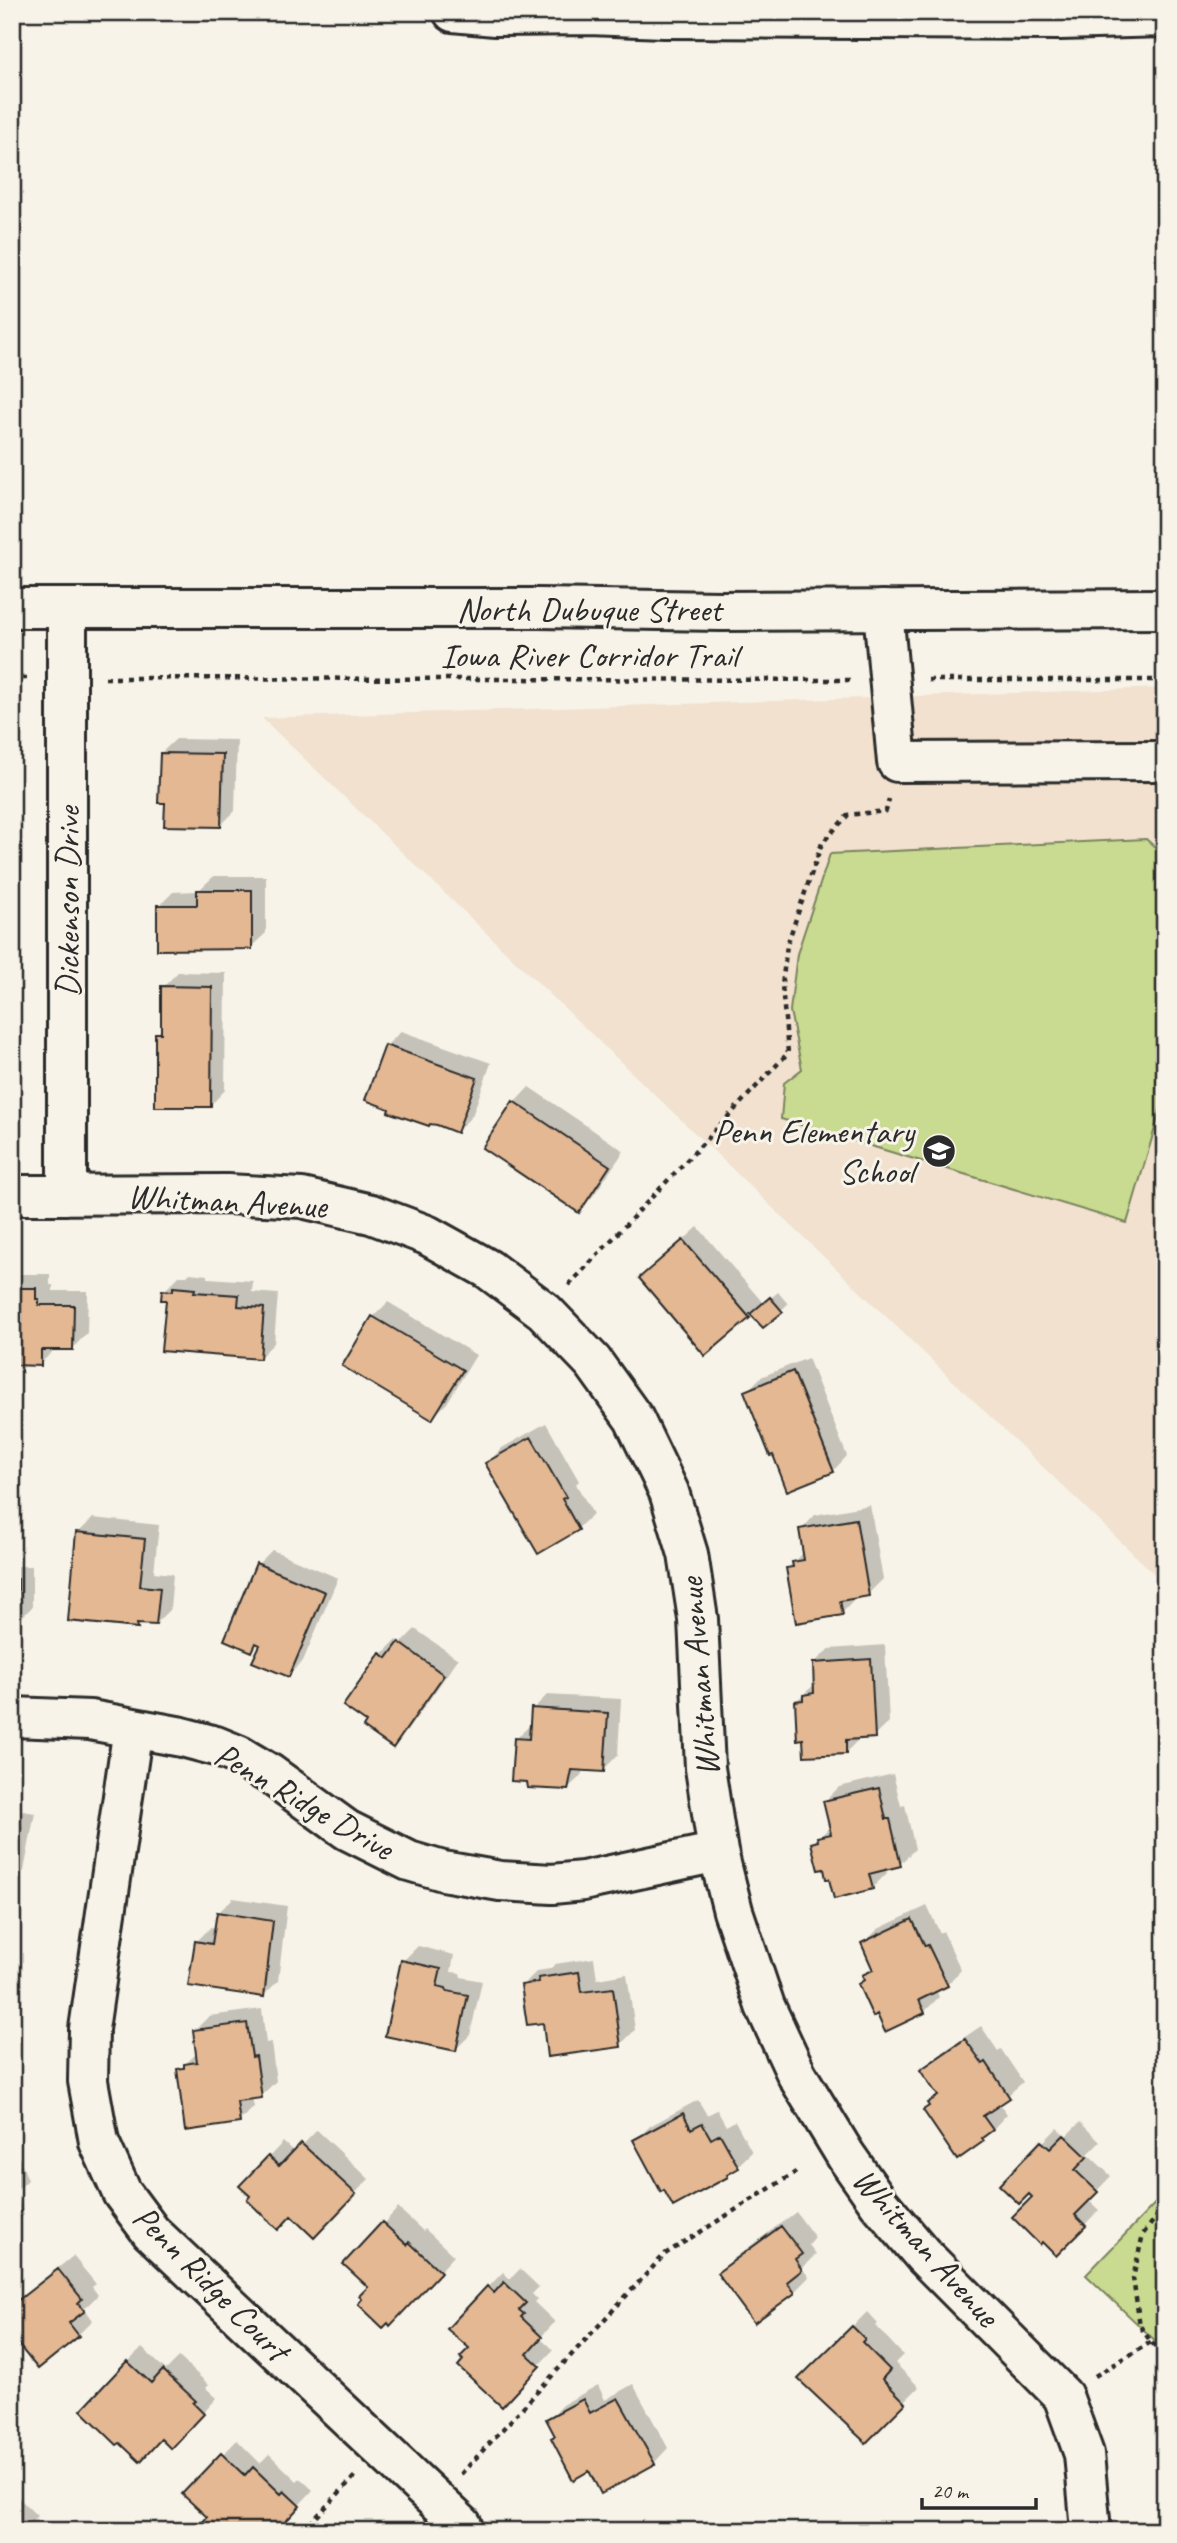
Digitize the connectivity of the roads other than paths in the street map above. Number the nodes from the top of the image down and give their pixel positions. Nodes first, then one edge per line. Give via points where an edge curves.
1 (453, 12) edge
2 (1165, 18) edge
3 (12, 608) edge
4 (67, 609) junction
5 (1165, 609) edge
6 (883, 610) junction
7 (1165, 761) edge
8 (12, 1195) edge
9 (67, 1195) junction
10 (12, 1717) edge
11 (133, 1728) junction
12 (718, 1852) junction
13 (450, 2514) road end
14 (1091, 2531) edge

1 - 2 street via 664,18
3 - 4 street, North Dubuque Street
4 - 6 street, North Dubuque Street
4 - 9 street, Dickenson Drive
5 - 6 street, North Dubuque Street
6 - 7 street via 897,762
8 - 9 street, Whitman Avenue
9 - 12 street, Whitman Avenue via 302,1198 371,1213 427,1235 488,1269 544,1311 593,1362 634,1419 669,1492 688,1554 698,1619 705,1768
10 - 11 street, Penn Ridge Drive via 90,1720
11 - 12 street, Penn Ridge Drive via 238,1755 347,1830 409,1861 443,1871 552,1884
11 - 13 street, Penn Ridge Court via 89,2029 88,2081 99,2142 122,2193 151,2232
12 - 14 street, Whitman Avenue via 765,2006 797,2075 846,2157 923,2255 1063,2396 1084,2455

